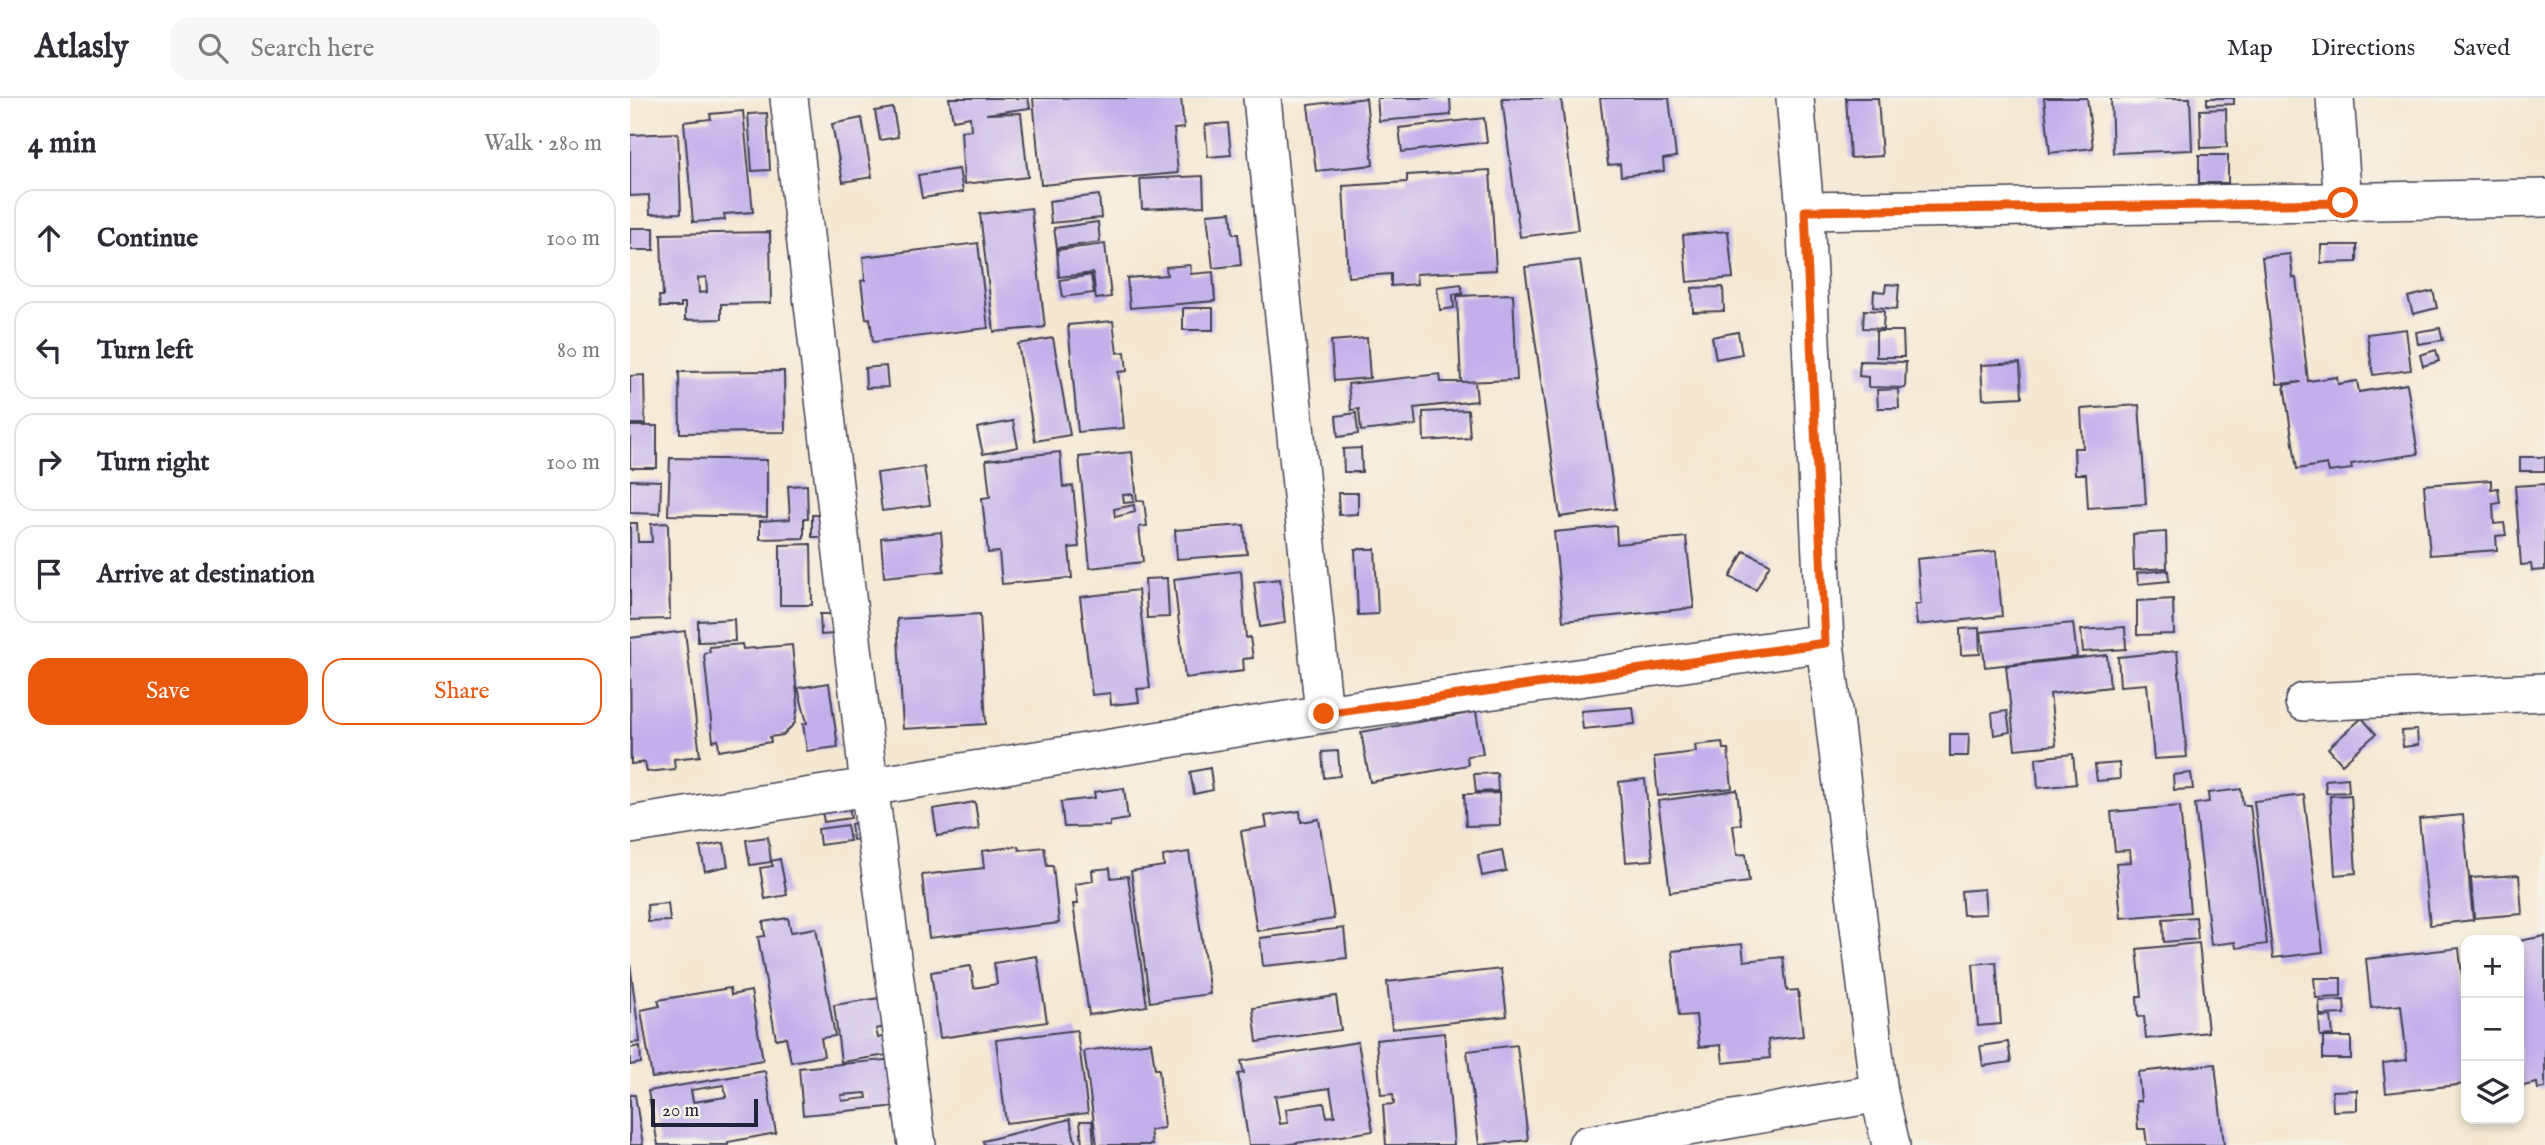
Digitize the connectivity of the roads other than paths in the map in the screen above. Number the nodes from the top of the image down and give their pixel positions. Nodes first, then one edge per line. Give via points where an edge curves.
1 (789, 98) edge
2 (1262, 98) edge
3 (1795, 98) edge
4 (2335, 98) edge
5 (2545, 198) edge
6 (2343, 203) junction
7 (1805, 211) junction
8 (1825, 643) junction
9 (2545, 692) edge
10 (2304, 702) dead end
11 (1324, 714) junction
12 (869, 785) junction
13 (630, 825) edge
14 (1879, 1093) junction
15 (918, 1145) edge
16 (1587, 1145) edge
17 (1891, 1145) edge

1 - 12 street
2 - 11 street
3 - 7 street
4 - 6 street
5 - 6 street
6 - 7 street
7 - 8 street
8 - 11 street
8 - 14 street
9 - 10 street
11 - 12 street
12 - 13 street
12 - 15 street
14 - 16 street
14 - 17 street

